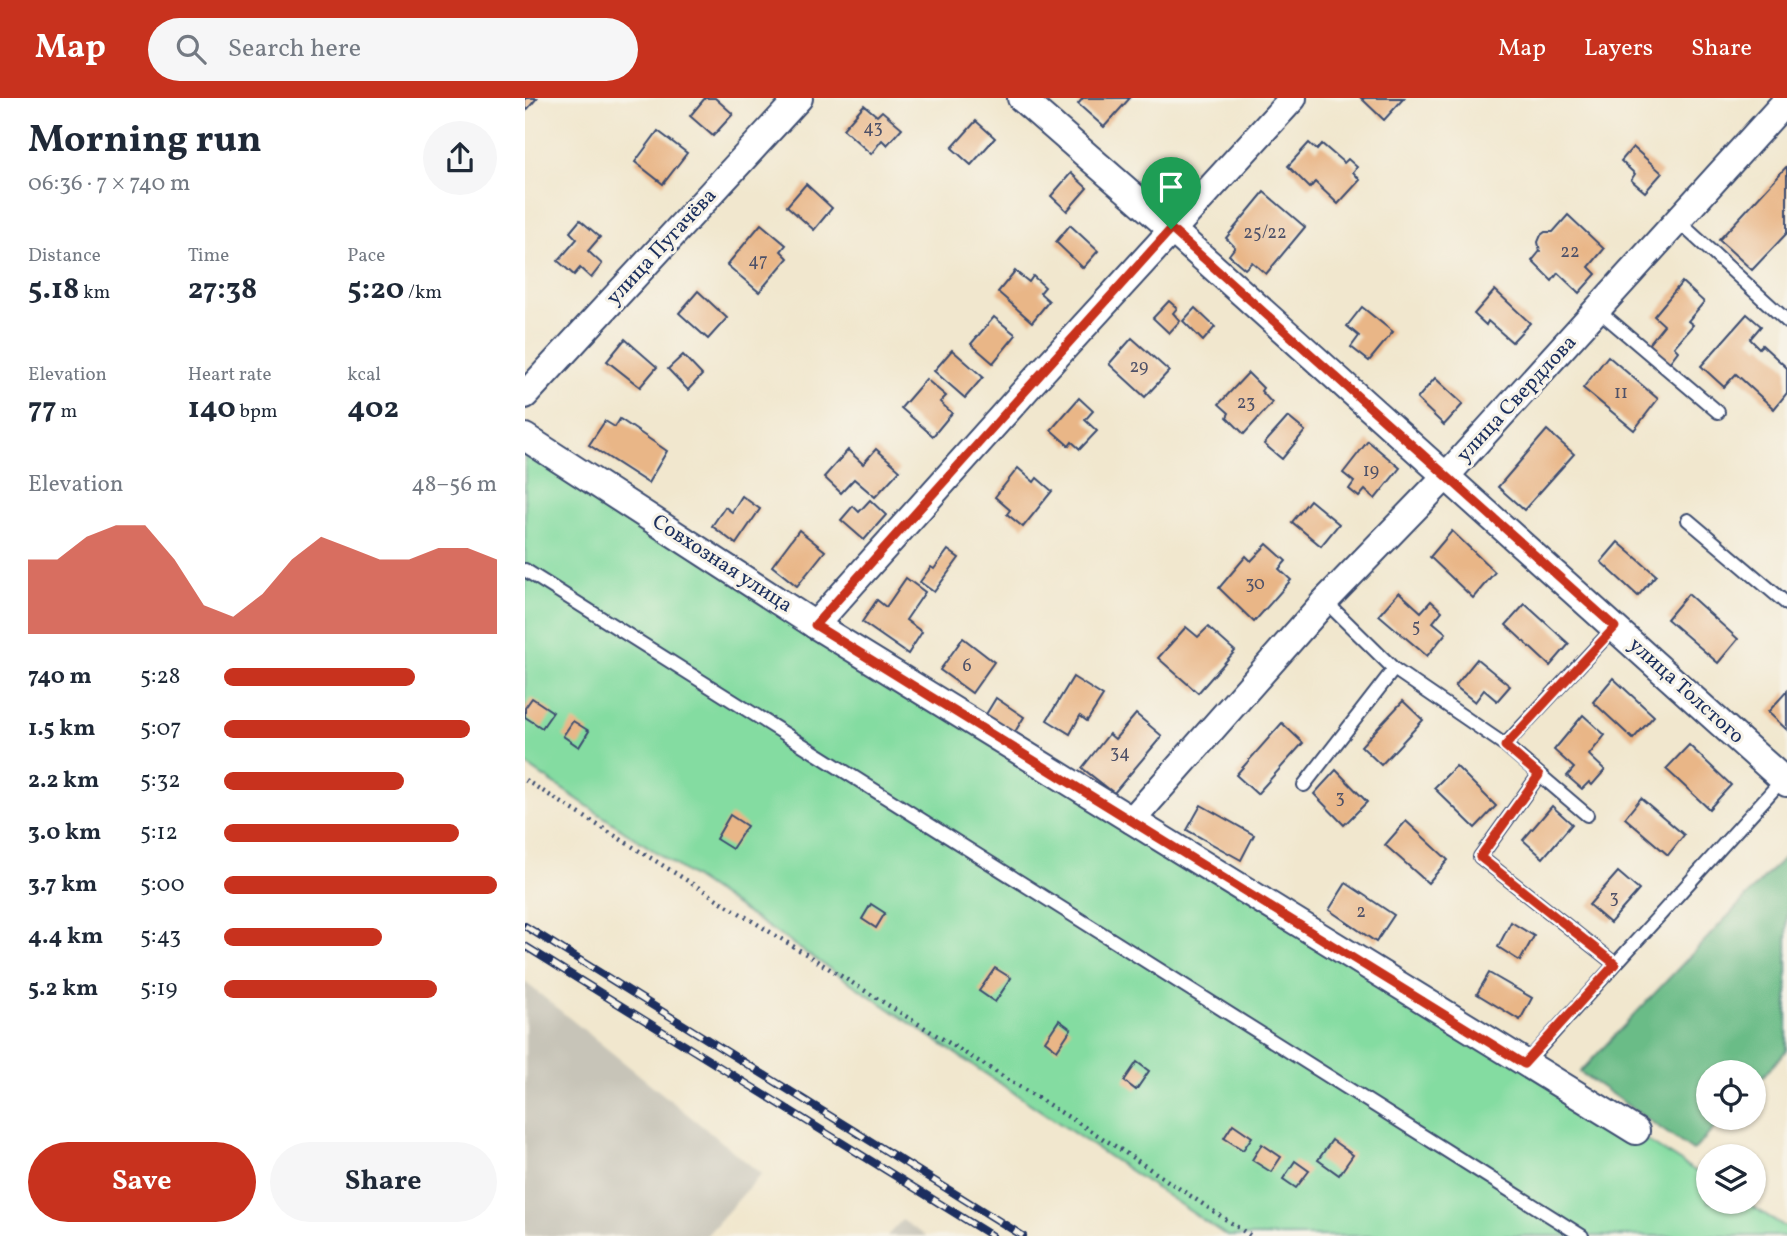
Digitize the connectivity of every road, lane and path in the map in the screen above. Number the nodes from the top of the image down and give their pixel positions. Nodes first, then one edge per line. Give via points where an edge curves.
1 (799, 98) edge
2 (1021, 98) edge
3 (1293, 98) edge
4 (1787, 100) edge
5 (1678, 220) junction
6 (1171, 229) junction
7 (1598, 310) junction
8 (1787, 321) edge
9 (525, 395) edge
10 (1718, 412) dead end
11 (525, 437) edge
12 (1446, 476) junction
13 (1688, 520) dead end
14 (525, 570) edge
15 (1325, 601) junction
16 (1787, 604) edge
17 (815, 625) junction
18 (1615, 627) junction
19 (1394, 669) junction
20 (1505, 746) junction
21 (1539, 775) junction
22 (525, 780) edge
23 (1785, 781) edge
24 (1304, 785) dead end
25 (1587, 815) dead end
26 (1132, 820) junction
27 (1615, 964) junction
28 (1524, 1064) junction
29 (1636, 1131) dead end
30 (1251, 1236) edge
31 (1582, 1236) edge

1 - 9 street, улица Пугачёва
2 - 6 street, улица Толстого
3 - 6 street
4 - 5 street, улица Свердлова
5 - 7 street, улица Свердлова
5 - 8 lane
6 - 12 street, улица Толстого
6 - 17 street
7 - 10 lane
7 - 12 street, улица Свердлова
11 - 17 street, Совхозная улица
12 - 15 street, улица Свердлова
12 - 18 street, улица Толстого
13 - 16 lane
14 - 31 lane
15 - 19 lane
15 - 26 street, улица Свердлова
17 - 26 street, Совхозная улица
18 - 20 lane
18 - 23 street, улица Толстого
19 - 20 lane
19 - 24 lane
20 - 21 lane
21 - 25 lane
21 - 27 lane via 1480,857
22 - 30 path via 1112,1144
23 - 27 lane
26 - 28 street, Совхозная улица
27 - 28 lane
28 - 29 street, Совхозная улица

